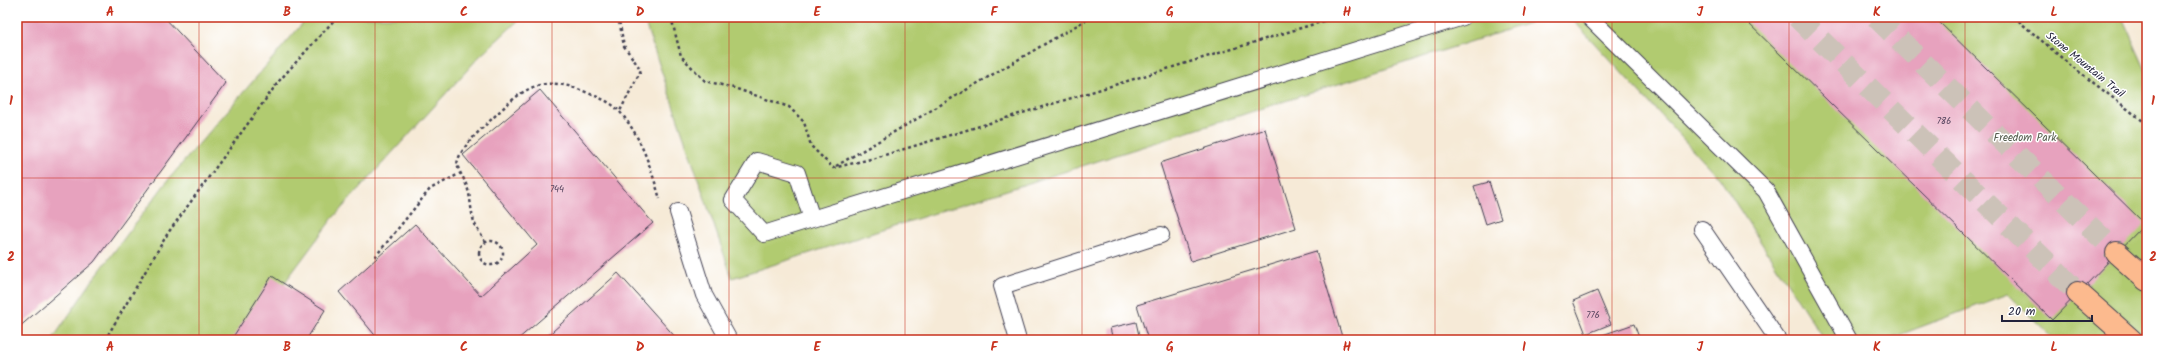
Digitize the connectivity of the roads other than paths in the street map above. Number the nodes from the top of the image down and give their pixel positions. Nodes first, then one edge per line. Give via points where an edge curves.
1 (1463, 17) edge
2 (1589, 17) edge
3 (678, 212) dead end
4 (812, 219) junction
5 (1702, 229) dead end
6 (1161, 235) dead end
7 (2117, 253) tunnel mouth
8 (2147, 280) edge
9 (2078, 293) tunnel mouth
10 (729, 340) edge
11 (1018, 340) edge
12 (1778, 340) edge
13 (1849, 340) edge
14 (2131, 340) edge

1 - 4 lane
2 - 13 lane via 1766,192
3 - 10 lane via 704,295
4 - 4 lane via 764,234 732,200 757,161 797,173
5 - 12 lane
6 - 11 lane via 1002,286
7 - 8 highway
9 - 14 highway

